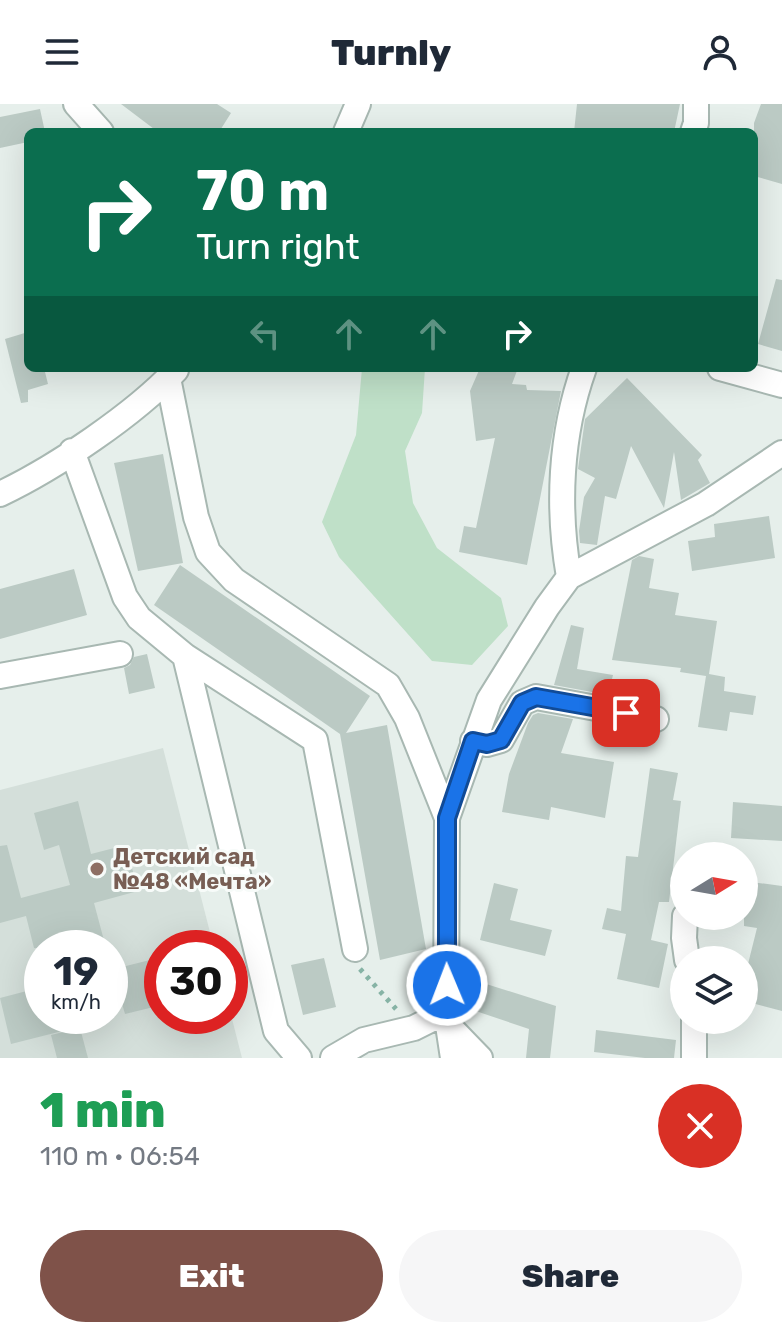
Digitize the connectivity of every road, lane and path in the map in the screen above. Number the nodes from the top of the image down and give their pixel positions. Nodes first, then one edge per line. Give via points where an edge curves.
1 (76, 104) edge
2 (358, 104) edge
3 (696, 104) edge
4 (97, 128) edge
5 (348, 128) edge
6 (694, 128) edge
7 (583, 372) edge
8 (735, 372) edge
9 (173, 373) edge
10 (782, 385) edge
11 (72, 451) junction
12 (782, 453) edge
13 (0, 494) edge
14 (569, 577) junction
15 (120, 654) dead end
16 (185, 656) junction
17 (0, 676) edge
18 (656, 719) dead end
19 (473, 741) junction
20 (447, 818) junction
21 (355, 949) joint
22 (448, 1019) junction
23 (414, 1028) junction
24 (694, 1034) edge
25 (299, 1058) edge
26 (333, 1058) edge
27 (453, 1058) edge
28 (480, 1058) edge
29 (694, 1058) edge

1 - 4 street
2 - 5 street
3 - 6 street
7 - 14 street via 573,398 560,494
8 - 10 street
9 - 11 street
9 - 20 street via 196,517 208,552 234,580 388,685
11 - 13 street
11 - 16 street via 125,597 139,618
12 - 14 street via 706,504
14 - 19 street via 489,700
15 - 17 street
16 - 21 street via 315,740
16 - 25 street via 276,1031
18 - 19 street via 536,697 522,703 501,740
19 - 20 street
20 - 22 street
21 - 23 path via 360,969
22 - 23 street
22 - 27 street
22 - 28 street
23 - 26 street via 364,1040
24 - 29 street

